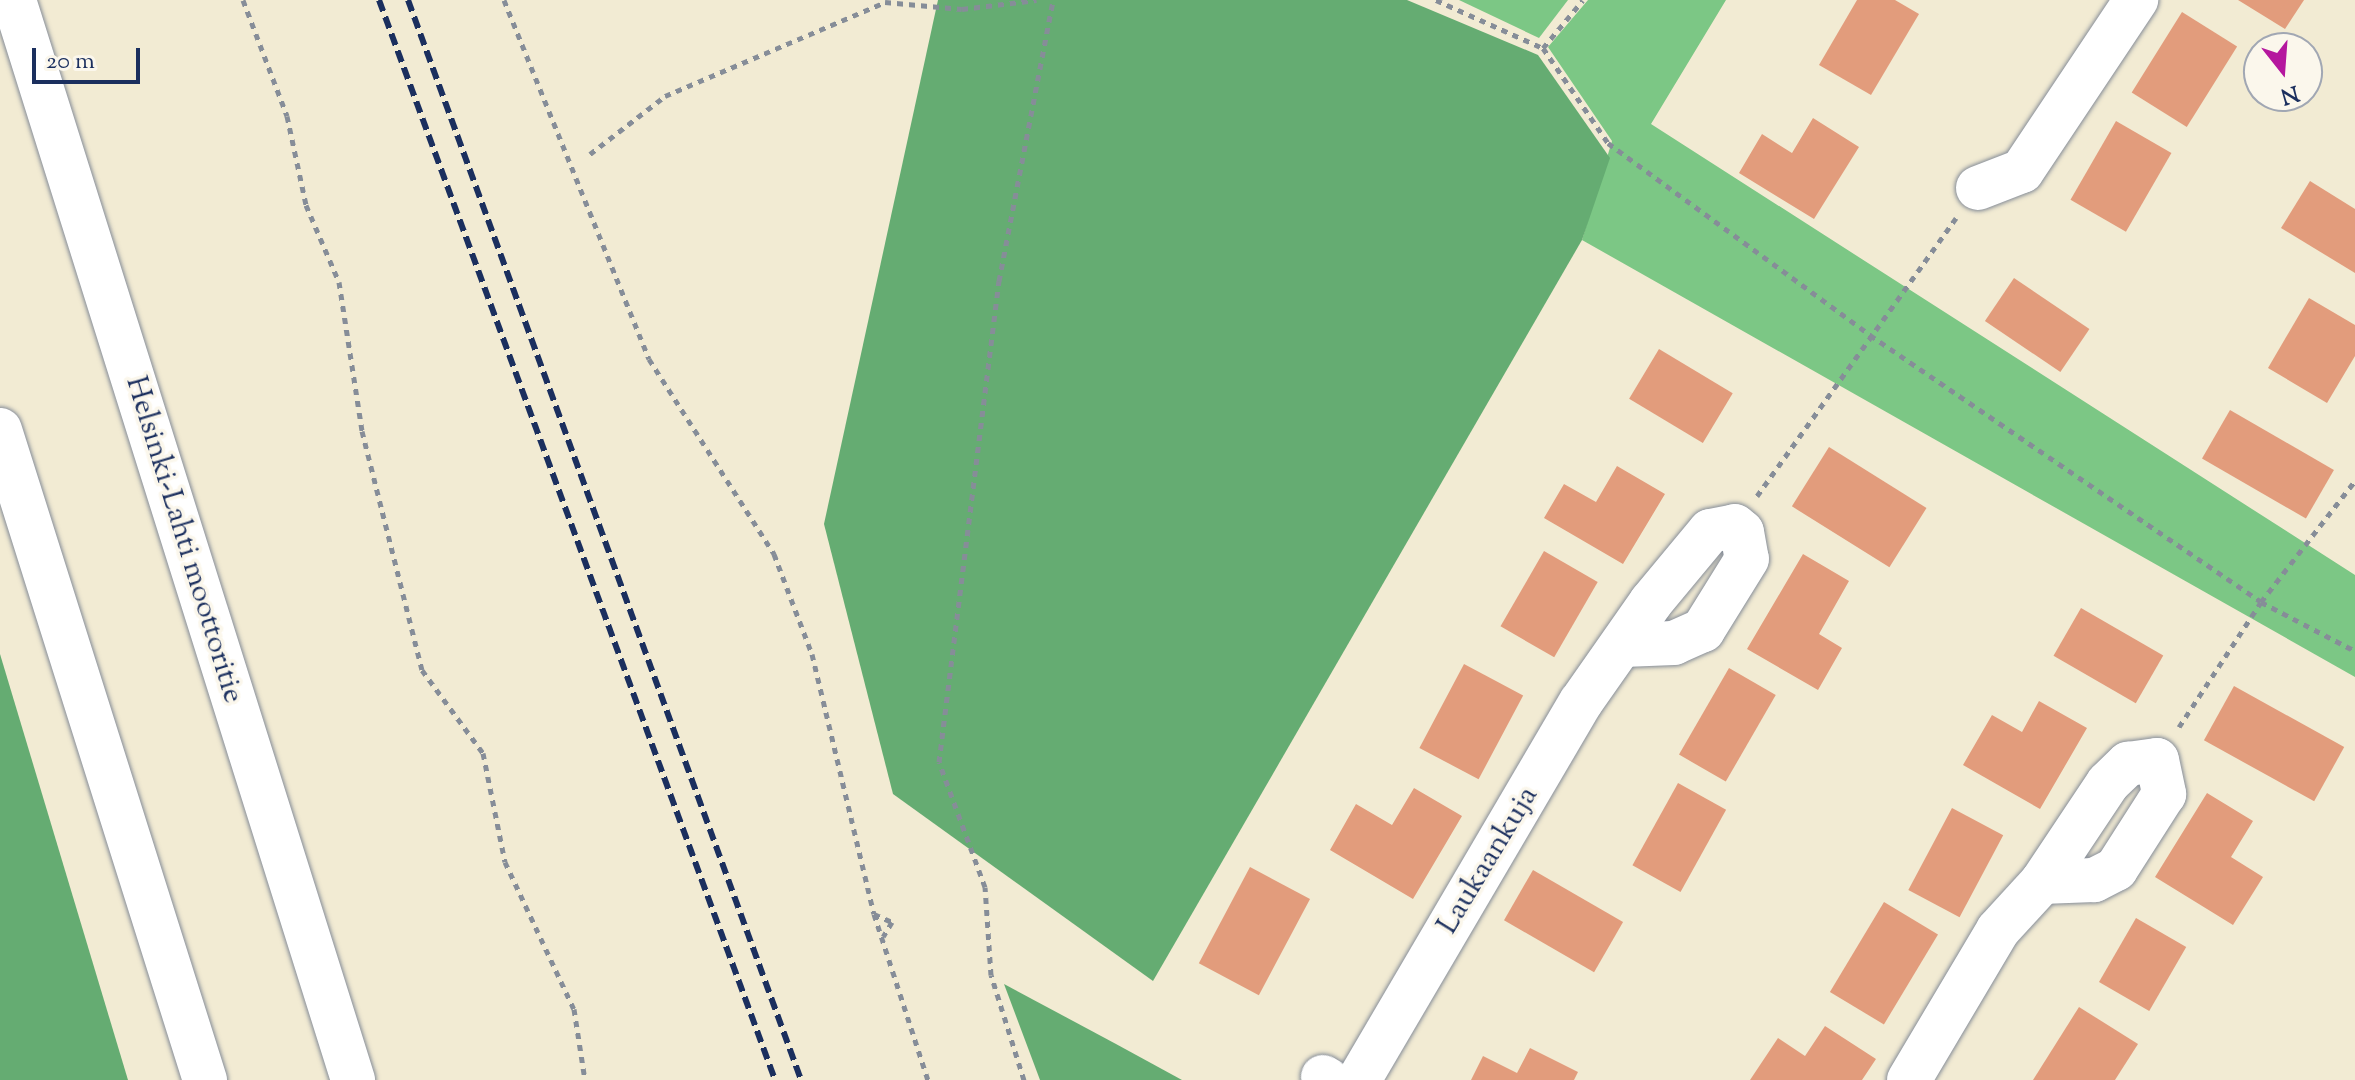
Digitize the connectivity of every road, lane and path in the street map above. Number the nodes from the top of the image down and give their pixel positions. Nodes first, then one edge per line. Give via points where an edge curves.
1 (14, 0) edge
2 (243, 0) edge
3 (504, 0) edge
4 (1036, 0) edge
5 (1053, 0) edge
6 (1436, 0) edge
7 (1583, 0) edge
8 (2136, 0) edge
9 (1543, 48) junction
10 (590, 154) dead end
11 (1978, 188) joint
12 (1870, 335) junction
13 (0, 430) edge
14 (2355, 481) edge
15 (1735, 526) junction
16 (2261, 602) junction
17 (1623, 645) junction
18 (2355, 651) edge
19 (2157, 760) junction
20 (2042, 882) junction
21 (874, 914) junction
22 (882, 938) junction
23 (1337, 1079) edge
24 (205, 1080) edge
25 (353, 1080) edge
26 (585, 1080) edge
27 (928, 1080) edge
28 (1024, 1080) edge
29 (1909, 1080) edge

1 - 25 main road, Helsinki-Lahti moottoritie
2 - 26 path via 287,116 306,205 339,282 362,431 422,670 483,753 505,862 574,1009
3 - 21 path via 649,359 774,554 812,654
4 - 10 path via 962,9 885,2 665,96
5 - 28 path via 999,281 939,762 985,887 991,975
6 - 9 path
7 - 9 path
8 - 11 main road via 2022,171
9 - 12 path via 1608,143
11 - 12 path
12 - 15 path
12 - 16 path
13 - 24 main road
14 - 16 path
15 - 17 main road, Laukaankuja via 1697,541
15 - 17 main road via 1747,540 1747,559 1703,630 1674,643
16 - 18 path
16 - 19 path
17 - 23 main road, Laukaankuja
19 - 20 main road via 2117,772
19 - 20 main road via 2164,794 2116,869 2094,880
20 - 29 main road via 1998,930
21 - 22 path
21 - 22 path via 892,922
22 - 27 path

